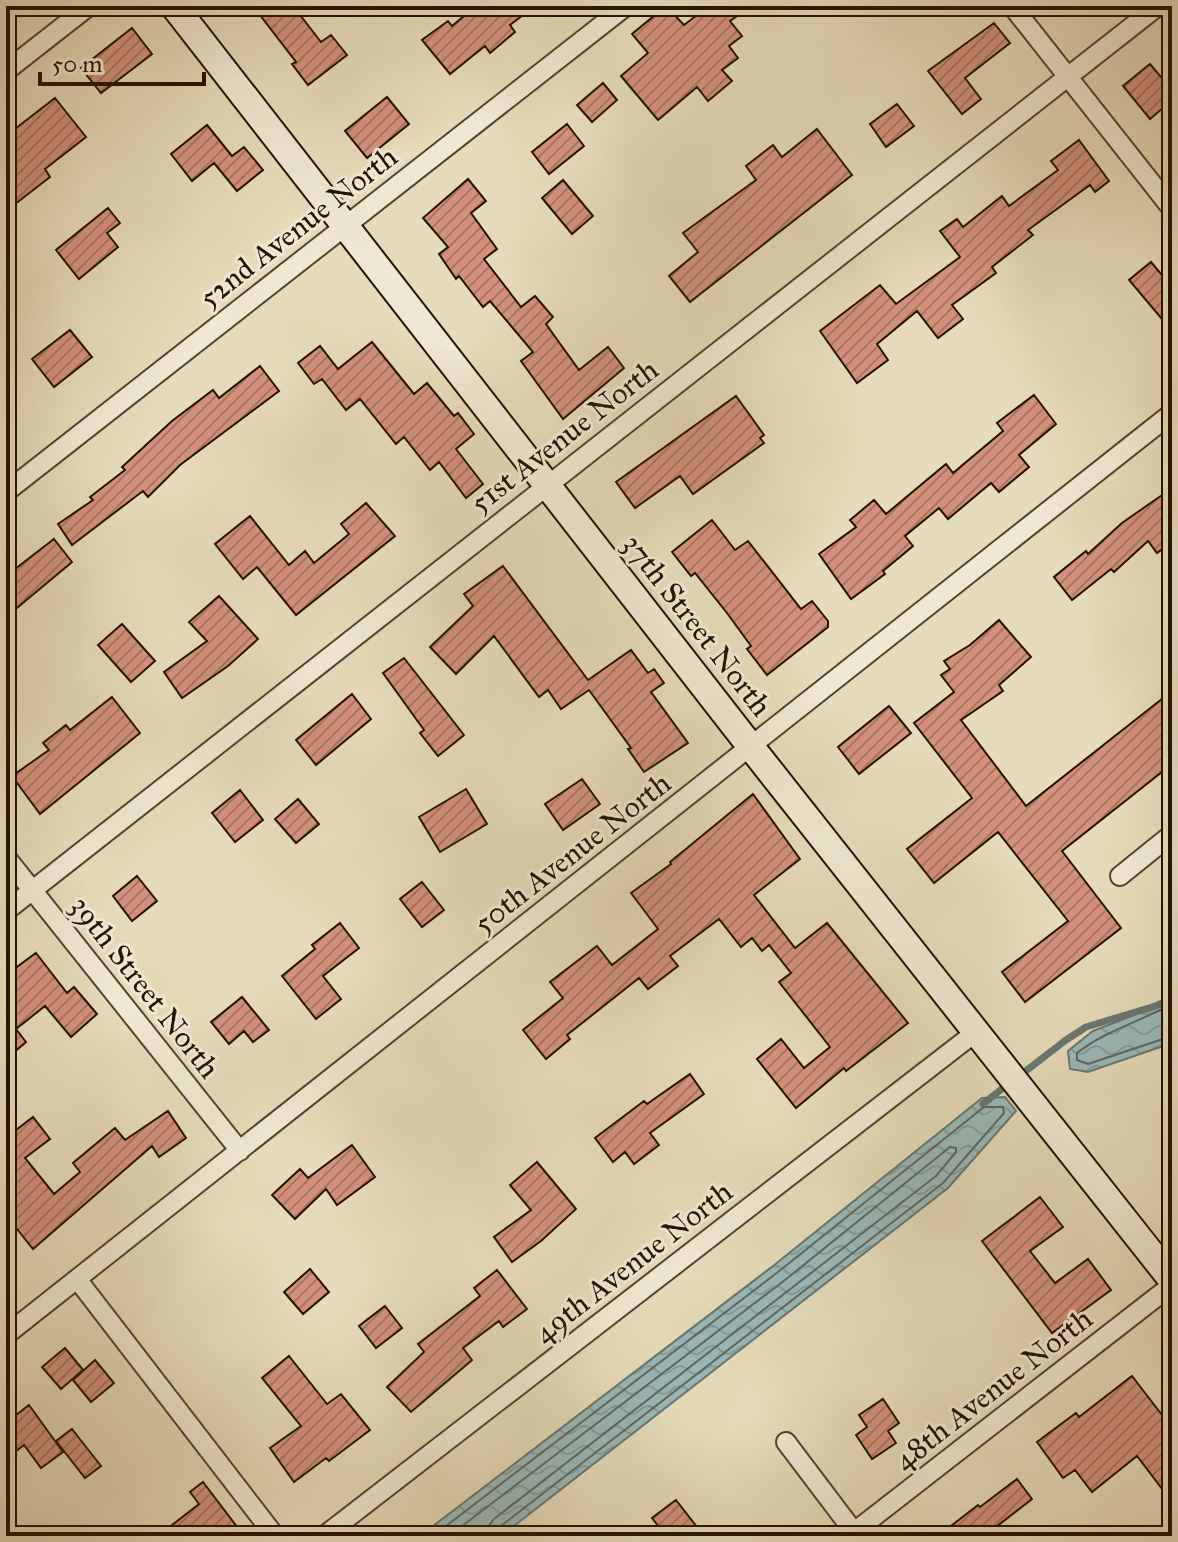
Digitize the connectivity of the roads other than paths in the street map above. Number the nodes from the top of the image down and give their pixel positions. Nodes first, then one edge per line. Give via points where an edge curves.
1 (89, 6) edge
2 (174, 6) edge
3 (626, 6) edge
4 (1012, 6) edge
5 (1158, 6) edge
6 (6, 71) edge
7 (1068, 77) junction
8 (1172, 209) edge
9 (345, 225) junction
10 (1172, 413) edge
11 (548, 485) junction
12 (6, 492) edge
13 (751, 747) junction
14 (1172, 834) edge
15 (6, 857) edge
16 (1120, 876) dead end
17 (32, 890) junction
18 (6, 911) edge
19 (983, 1040) junction
20 (240, 1151) junction
21 (77, 1279) junction
22 (1172, 1282) edge
23 (6, 1335) edge
24 (786, 1442) dead end
25 (851, 1534) edge
26 (275, 1536) edge
27 (324, 1536) edge

1 - 6 street
2 - 9 street, 37th Street North
3 - 9 street, 52nd Avenue North
4 - 7 street
5 - 7 street, 51st Avenue North
7 - 8 street
7 - 11 street, 51st Avenue North
9 - 11 street, 37th Street North
9 - 12 street, 52nd Avenue North
10 - 13 street, 50th Avenue North
11 - 13 street, 37th Street North
11 - 17 street, 51st Avenue North
13 - 19 street, 37th Street North
13 - 20 street, 50th Avenue North
14 - 16 street
15 - 17 street, 39th Street North
17 - 18 street, 51st Avenue North
17 - 20 street, 39th Street North
19 - 22 street, 37th Street North
19 - 27 street, 49th Avenue North
20 - 21 street, 50th Avenue North
21 - 23 street, 50th Avenue North
21 - 26 street
22 - 25 street, 48th Avenue North
24 - 25 street

